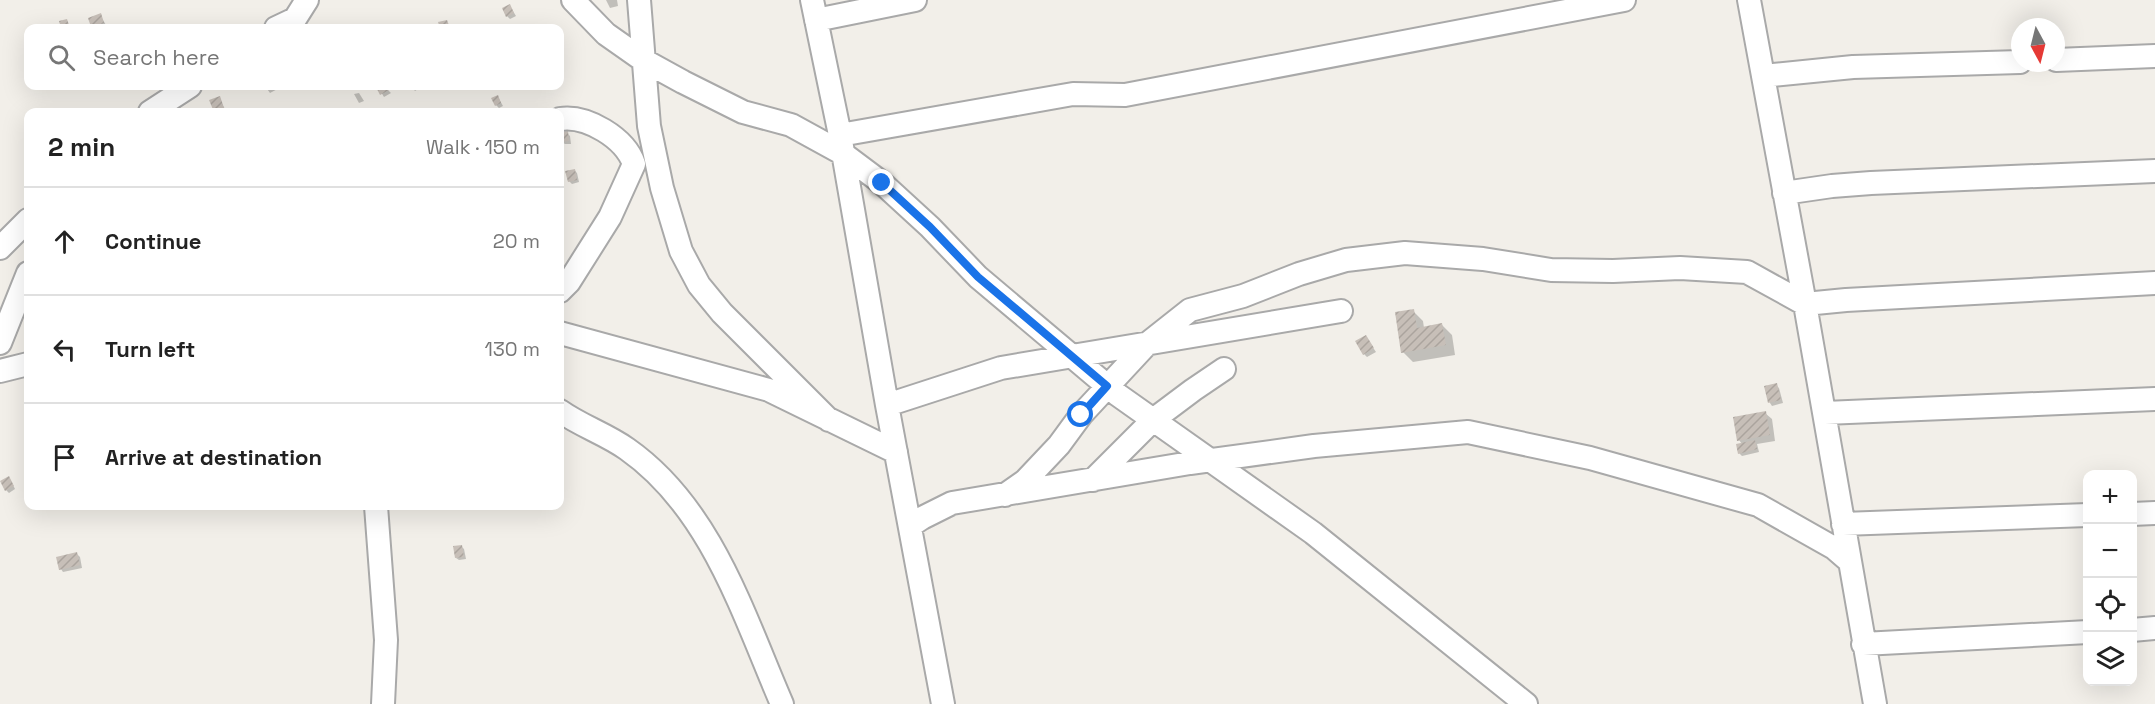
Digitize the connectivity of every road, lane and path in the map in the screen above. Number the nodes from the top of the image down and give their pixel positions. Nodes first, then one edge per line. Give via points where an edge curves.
1 (307, 0) edge
2 (573, 0) edge
3 (639, 0) edge
4 (915, 0) edge
5 (1624, 0) edge
6 (1749, 0) edge
7 (814, 10) edge
8 (284, 24) edge
9 (2155, 56) edge
10 (644, 60) junction
11 (2065, 60) edge
12 (2011, 62) edge
13 (1763, 76) junction
14 (184, 90) edge
15 (156, 108) edge
16 (564, 118) edge
17 (841, 144) junction
18 (2155, 171) edge
19 (1784, 193) junction
20 (24, 224) edge
21 (0, 248) edge
22 (24, 283) edge
23 (2155, 283) edge
24 (564, 287) edge
25 (1805, 304) junction
26 (1341, 311) dead end
27 (564, 334) edge
28 (0, 343) edge
29 (1147, 344) junction
30 (1072, 356) junction
31 (24, 365) edge
32 (1224, 369) dead end
33 (0, 371) edge
34 (1107, 386) junction
35 (2155, 399) edge
36 (887, 405) junction
37 (564, 413) edge
38 (1824, 413) junction
39 (830, 420) junction
40 (1153, 420) junction
41 (896, 452) junction
42 (1212, 462) junction
43 (1093, 480) junction
44 (1005, 495) junction
45 (376, 510) edge
46 (2155, 513) edge
47 (2137, 514) edge
48 (2083, 515) edge
49 (1843, 524) junction
50 (910, 526) junction
51 (1849, 561) junction
52 (2155, 628) edge
53 (2137, 630) edge
54 (2083, 632) edge
55 (1863, 644) junction
56 (384, 704) edge
57 (782, 704) edge
58 (943, 704) edge
59 (1526, 704) edge
60 (1875, 704) edge

1 - 8 street via 295,19
2 - 10 street via 606,34
3 - 10 street
4 - 7 street
5 - 17 street via 1125,95 1073,94
6 - 13 street
7 - 17 street
9 - 11 street
10 - 17 street via 743,112
10 - 39 street via 649,126 681,251 699,285 722,313
12 - 13 street via 1864,66
13 - 19 street
14 - 15 street
16 - 24 street via 596,124 629,152 634,164 610,217
17 - 30 street via 978,277
17 - 36 street
18 - 19 street via 1871,183
19 - 25 street
20 - 21 street
22 - 28 street
23 - 25 street
25 - 29 street via 1747,272 1680,268 1551,270 1483,259 1405,253 1346,260 1190,310
25 - 38 street
26 - 29 street
27 - 39 street via 769,390
29 - 30 street
29 - 34 street
30 - 34 street
30 - 36 street via 1001,368
31 - 33 street
32 - 40 street
34 - 40 street
34 - 44 street via 1059,445 1025,481
35 - 38 street
36 - 41 street
37 - 57 street via 627,448 660,477 696,519 729,579
38 - 49 street
39 - 41 street
40 - 42 street
40 - 43 street
41 - 50 street
42 - 43 street
42 - 51 street via 1314,446 1467,432 1590,458 1758,505 1834,548
42 - 59 street via 1313,533
43 - 44 street
44 - 50 street via 952,503
45 - 56 street via 386,640
46 - 47 street
48 - 49 street
49 - 51 street
50 - 58 street
51 - 55 street
52 - 53 street
54 - 55 street
55 - 60 street

